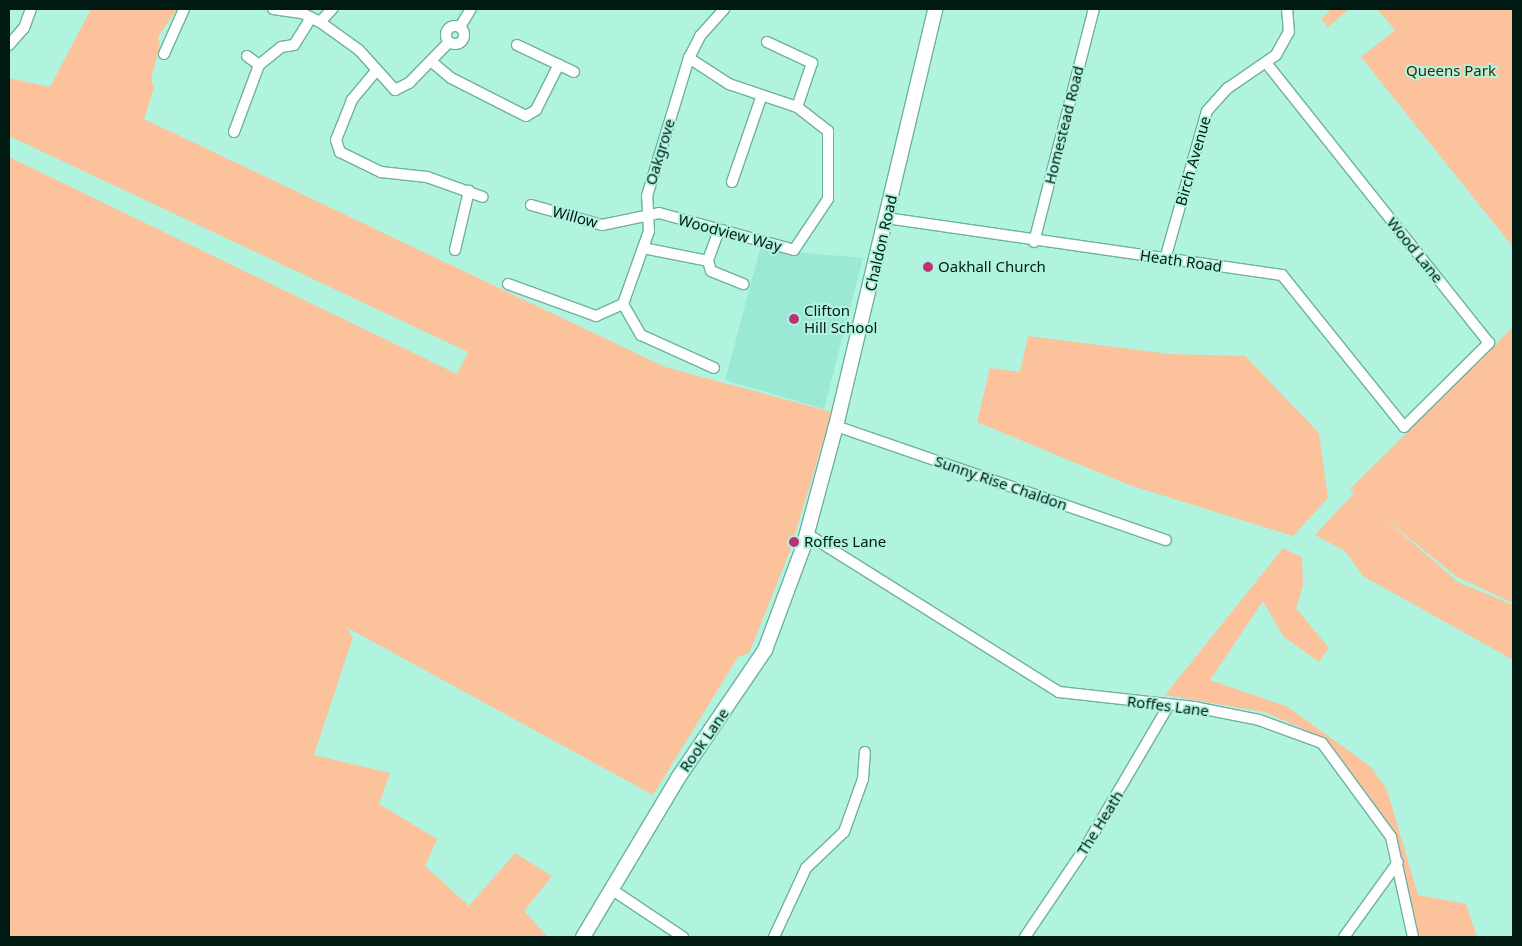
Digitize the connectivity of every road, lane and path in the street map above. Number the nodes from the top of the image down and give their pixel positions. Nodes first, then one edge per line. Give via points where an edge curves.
1 (31, 9) edge
2 (184, 9) edge
3 (273, 9) edge
4 (332, 9) edge
5 (472, 9) edge
6 (935, 9) edge
7 (1094, 9) edge
8 (1287, 9) edge
9 (718, 11) edge
10 (316, 20) junction
11 (767, 42) dead end
12 (9, 45) edge
13 (517, 45) dead end
14 (164, 54) dead end
15 (247, 56) dead end
16 (689, 58) junction
17 (432, 62) junction
18 (1266, 62) junction
19 (559, 64) junction
20 (259, 65) junction
21 (376, 71) junction
22 (574, 72) dead end
23 (761, 98) junction
24 (798, 108) junction
25 (234, 132) dead end
26 (732, 182) dead end
27 (469, 192) junction
28 (483, 197) dead end
29 (531, 205) dead end
30 (649, 215) junction
31 (886, 218) junction
32 (719, 230) junction
33 (1034, 242) junction
34 (643, 248) junction
35 (455, 250) dead end
36 (1165, 259) junction
37 (708, 262) junction
38 (508, 284) dead end
39 (744, 284) dead end
40 (623, 304) junction
41 (714, 368) dead end
42 (836, 426) junction
43 (1404, 427) joint
44 (807, 534) junction
45 (1166, 540) dead end
46 (1169, 704) junction
47 (865, 752) dead end
48 (1398, 862) junction
49 (614, 891) junction
50 (583, 937) edge
51 (683, 937) edge
52 (774, 937) edge
53 (1025, 937) edge
54 (1344, 937) edge
55 (1413, 937) edge

1 - 12 street via 24,28
2 - 14 street
3 - 10 street
4 - 10 street
5 - 17 street via 460,27 447,31 449,42
6 - 31 main road, Chaldon Road
7 - 33 street, Homestead Road
8 - 18 street, Birch Avenue via 1287,42
9 - 16 street, Oakgrove
10 - 20 street via 294,45 281,48
10 - 21 street via 359,50
11 - 24 street via 812,63
13 - 19 street
15 - 20 street
16 - 23 street, Woodview Way via 729,84
16 - 30 street, Oakgrove via 647,196
17 - 19 street via 451,78 526,116 536,110
17 - 21 street via 395,90
18 - 36 street, Birch Avenue via 1228,88 1207,111
18 - 43 street, Wood Lane via 1489,343
19 - 22 street
20 - 25 street
21 - 27 street via 352,100 336,140 340,152 381,172 427,176
23 - 24 street, Woodview Way
23 - 26 street
24 - 32 street, Woodview Way via 828,132 828,200 794,250
27 - 28 street
27 - 35 street
29 - 30 street, Willow via 602,225
30 - 32 street, Woodview Way via 659,213
30 - 34 street, Oakgrove
31 - 33 street, Heath Road
31 - 42 main road, Chaldon Road
32 - 37 street
33 - 36 street, Heath Road
34 - 37 street
34 - 40 street, Oakgrove
36 - 43 street, Heath Road via 1282,274
37 - 39 street via 717,275
38 - 40 street via 596,316
40 - 41 street via 641,335
42 - 44 main road, Chaldon Road
42 - 45 street, Sunny Rise Chaldon
44 - 46 street, Roffes Lane via 1059,692
44 - 49 main road, Rook Lane via 765,650 678,778
46 - 48 street, Roffes Lane via 1259,720 1322,743 1391,837
46 - 53 street, The Heath via 1085,848
47 - 52 street via 857,799 844,832 806,868
48 - 54 street
48 - 55 street, Roffes Lane
49 - 50 main road, Rook Lane
49 - 51 street

